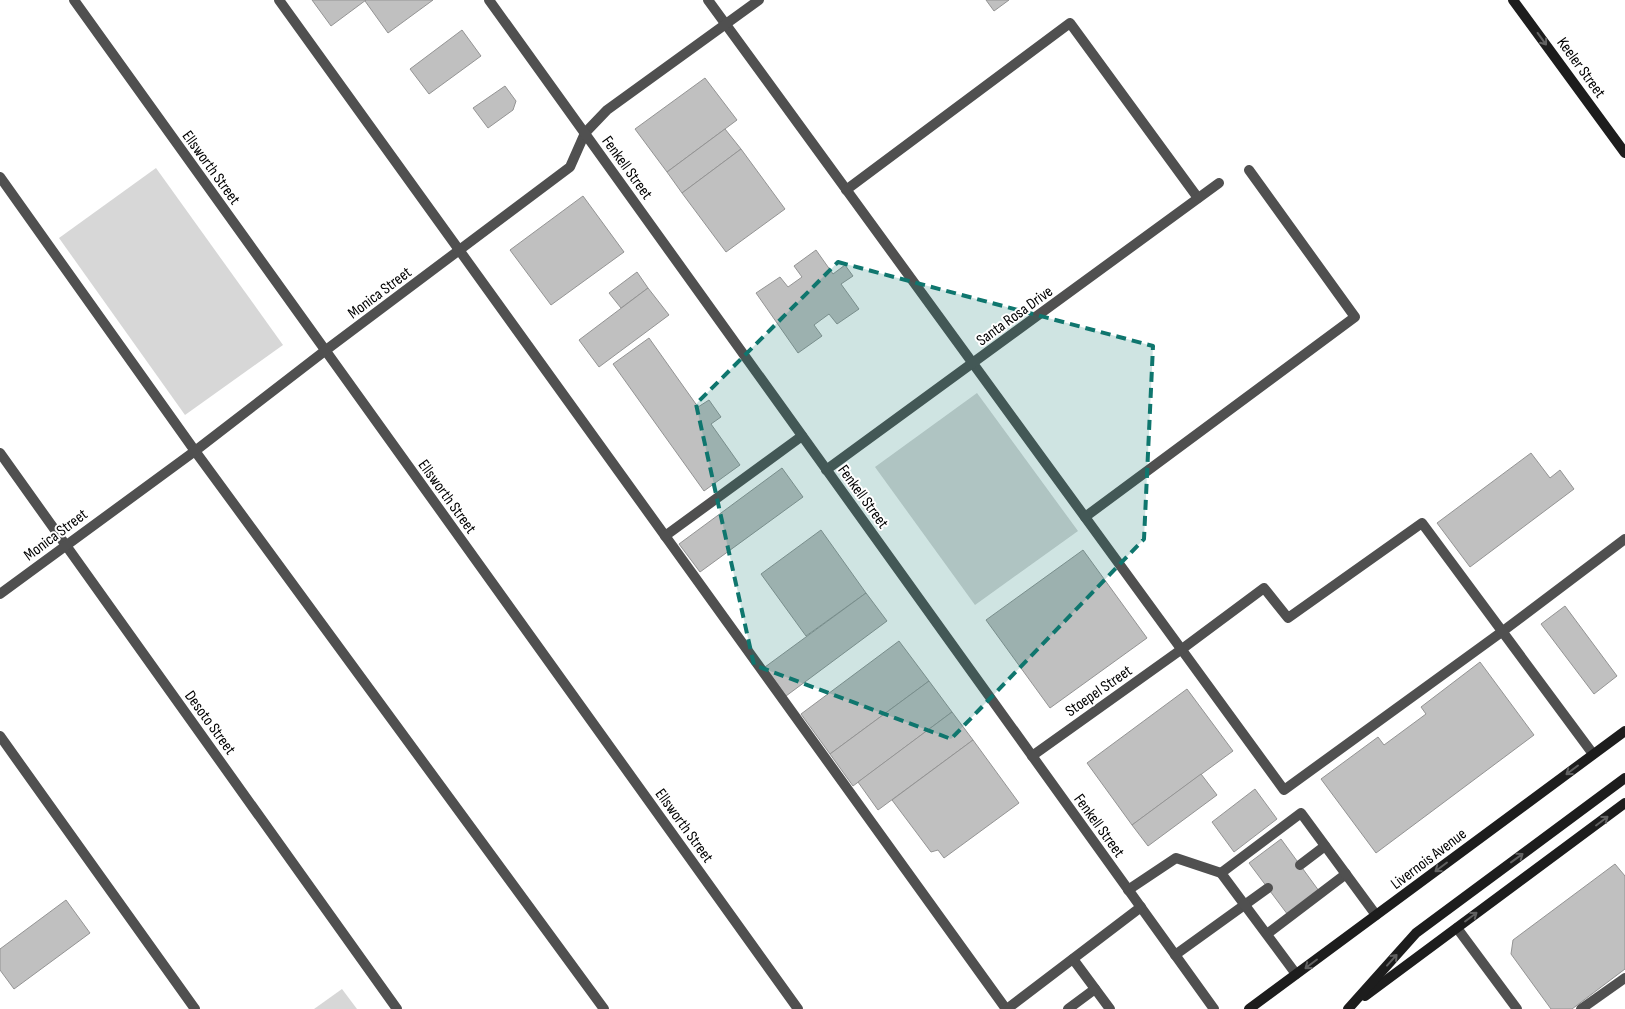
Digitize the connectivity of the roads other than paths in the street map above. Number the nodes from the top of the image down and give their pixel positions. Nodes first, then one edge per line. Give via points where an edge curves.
1 (74, 0) edge
2 (279, 0) edge
3 (489, 0) edge
4 (708, 0) edge
5 (759, 0) edge
6 (1513, 0) edge
7 (726, 24) junction
8 (585, 132) junction
9 (1625, 153) edge
10 (1249, 170) dead end
11 (0, 177) edge
12 (1219, 183) dead end
13 (846, 190) junction
14 (1198, 198) junction
15 (459, 251) junction
16 (326, 350) junction
17 (973, 364) junction
18 (802, 436) junction
19 (195, 451) junction
20 (0, 454) edge
21 (826, 470) junction
22 (1085, 517) junction
23 (665, 536) junction
24 (1625, 539) edge
25 (65, 545) junction
26 (0, 594) edge
27 (1503, 631) junction
28 (1182, 649) junction
29 (1625, 731) edge
30 (0, 736) edge
31 (1593, 754) junction
32 (1032, 756) junction
33 (1625, 778) edge
34 (1625, 803) edge
35 (1325, 846) junction
36 (1300, 864) dead end
37 (1221, 873) junction
38 (1346, 874) junction
39 (1268, 888) dead end
40 (1128, 890) junction
41 (1245, 904) junction
42 (1141, 908) junction
43 (1376, 915) junction
44 (1457, 928) junction
45 (1267, 934) junction
46 (1175, 955) junction
47 (1073, 959) junction
48 (1296, 974) junction
49 (1625, 978) edge
50 (1095, 989) junction
51 (195, 1009) edge
52 (397, 1009) edge
53 (604, 1009) edge
54 (798, 1009) edge
55 (1007, 1009) edge
56 (1068, 1009) edge
57 (1110, 1009) edge
58 (1214, 1009) edge
59 (1249, 1009) edge
60 (1348, 1009) edge
61 (1517, 1009) edge
62 (1581, 1009) edge

1 - 16 street, Ellsworth Street
2 - 15 street
3 - 8 street, Fenkell Street
4 - 7 street
5 - 7 street, Monica Street
6 -> 9 main road, Keeler Street
7 - 8 street, Monica Street via 607,110
7 - 13 street
8 - 15 street, Monica Street via 570,167
8 - 18 street, Fenkell Street
10 - 22 street via 1355,317
11 - 19 street
12 - 14 street, Santa Rosa Drive
13 - 14 street via 1070,23
13 - 17 street
14 - 17 street, Santa Rosa Drive
15 - 16 street, Monica Street
15 - 23 street
16 - 19 street, Monica Street
16 - 54 street, Ellsworth Street
17 - 21 street, Santa Rosa Drive
17 - 22 street
18 - 21 street, Fenkell Street
18 - 23 street
19 - 25 street, Monica Street
19 - 53 street
20 - 25 street, Desoto Street
21 - 32 street, Fenkell Street
22 - 28 street
23 - 55 street
24 - 27 street
25 - 26 street, Monica Street
25 - 52 street, Desoto Street
27 - 28 street, Stoepel Street via 1422,524 1288,618 1264,588
27 - 28 street via 1284,790
27 - 31 street
28 - 32 street, Stoepel Street
29 - 31 main road, Livernois Avenue
30 - 51 street
31 -> 43 main road, Livernois Avenue
32 - 40 street, Fenkell Street
60 -> 33 main road via 1416,933
44 -> 34 main road
35 - 36 street
35 - 37 street via 1301,813
35 - 38 street
37 - 40 street via 1176,858
37 - 41 street
38 - 43 street
38 - 45 street
39 - 41 street
40 - 42 street, Fenkell Street
41 - 45 street
41 - 46 street
42 - 46 street, Fenkell Street
42 - 47 street
43 -> 48 main road, Livernois Avenue
44 - 60 main road
44 - 61 street
45 - 48 street
46 - 58 street, Fenkell Street
47 - 50 street
47 - 55 street
48 - 59 main road, Livernois Avenue
49 - 62 street
50 - 56 street
50 - 57 street

